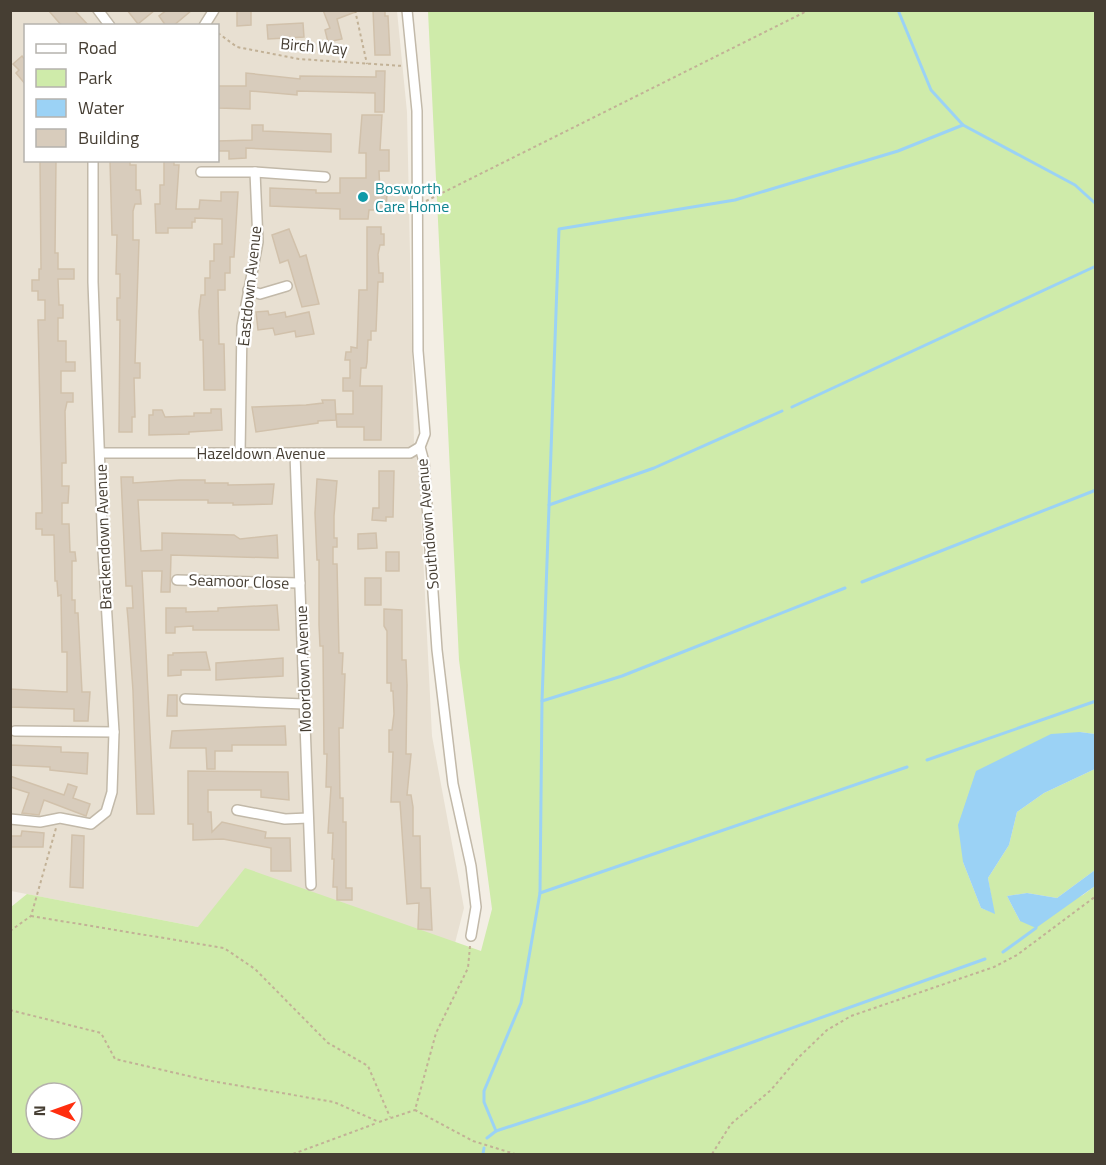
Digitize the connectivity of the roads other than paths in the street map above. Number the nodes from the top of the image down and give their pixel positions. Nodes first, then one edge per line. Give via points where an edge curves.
1 (98, 10) edge
2 (214, 10) edge
3 (407, 10) edge
4 (108, 24) edge
5 (205, 24) edge
6 (93, 162) edge
7 (201, 172) dead end
8 (255, 172) junction
9 (325, 177) dead end
10 (287, 286) dead end
11 (248, 290) junction
12 (420, 447) junction
13 (100, 453) junction
14 (240, 454) junction
15 (295, 454) junction
16 (177, 580) dead end
17 (300, 583) junction
18 (185, 699) dead end
19 (304, 704) junction
20 (15, 731) dead end
21 (114, 732) junction
22 (237, 810) dead end
23 (308, 818) junction
24 (10, 819) edge
25 (311, 885) dead end
26 (471, 936) road end

1 - 4 street
2 - 5 street
3 - 12 street, Southdown Avenue via 417,111 418,351 424,434
6 - 13 street, Brackendown Avenue
7 - 8 street
8 - 9 street
8 - 11 street, Eastdown Avenue via 258,242
10 - 11 street via 261,294
11 - 14 street, Eastdown Avenue via 242,326
12 - 15 street, Hazeldown Avenue via 410,453
12 - 26 street, Southdown Avenue via 453,784 476,907
13 - 14 street, Hazeldown Avenue
13 - 21 street, Brackendown Avenue
14 - 15 street, Hazeldown Avenue
15 - 17 street, Moordown Avenue
16 - 17 street, Seamoor Close
17 - 19 street, Moordown Avenue
18 - 19 street
19 - 23 street, Moordown Avenue
20 - 21 street
21 - 24 street, Brackendown Avenue via 112,792 106,812 91,824 60,818 40,822
22 - 23 street via 285,819
23 - 25 street, Moordown Avenue

